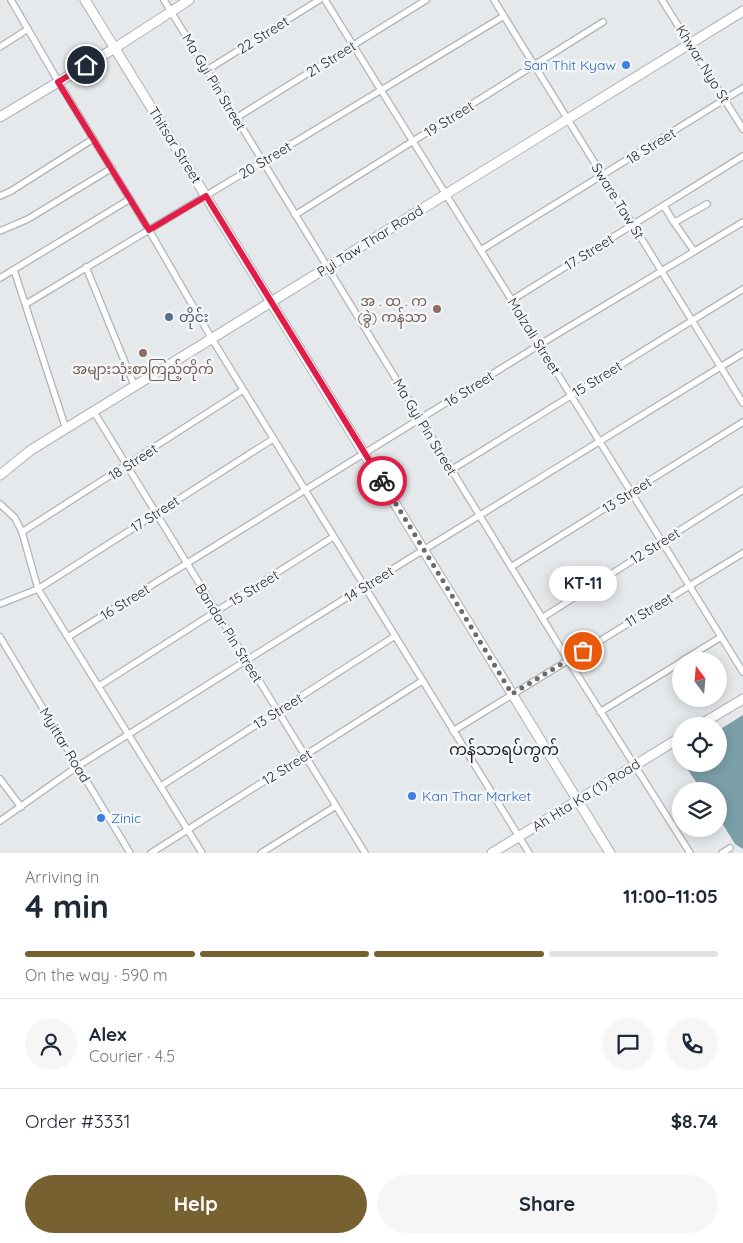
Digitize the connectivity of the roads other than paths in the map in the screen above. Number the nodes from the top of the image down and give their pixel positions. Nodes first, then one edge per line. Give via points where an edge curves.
1 (11, 0) edge
2 (86, 0) edge
3 (164, 0) edge
4 (189, 0) edge
5 (319, 0) edge
6 (325, 0) edge
7 (426, 0) edge
8 (494, 0) edge
9 (662, 0) edge
10 (743, 11) edge
11 (171, 12) junction
12 (504, 16) junction
13 (603, 22) dead end
14 (28, 29) junction
15 (691, 44) junction
16 (353, 45) junction
17 (0, 47) edge
18 (115, 48) junction
19 (535, 66) junction
20 (206, 70) junction
21 (58, 82) junction
22 (743, 88) edge
23 (381, 90) junction
24 (725, 100) junction
25 (0, 117) edge
26 (236, 118) junction
27 (568, 119) junction
28 (743, 129) edge
29 (93, 139) junction
30 (413, 142) junction
31 (743, 156) edge
32 (262, 162) junction
33 (112, 168) junction
34 (603, 176) junction
35 (446, 194) junction
36 (0, 196) edge
37 (206, 196) junction
38 (130, 199) junction
39 (707, 204) dead end
40 (664, 206) junction
41 (296, 215) junction
42 (673, 221) junction
43 (743, 222) edge
44 (633, 224) junction
45 (149, 230) junction
46 (0, 231) edge
47 (481, 250) junction
48 (694, 251) junction
49 (86, 267) junction
50 (328, 268) junction
51 (14, 270) junction
52 (661, 271) junction
53 (0, 278) edge
54 (743, 289) edge
55 (512, 300) junction
56 (272, 302) junction
57 (26, 304) junction
58 (692, 320) junction
59 (212, 340) junction
60 (539, 345) junction
61 (743, 353) edge
62 (721, 367) junction
63 (134, 387) junction
64 (243, 390) junction
65 (571, 395) junction
66 (743, 403) edge
67 (94, 412) junction
68 (420, 419) junction
69 (743, 422) edge
70 (66, 429) junction
71 (273, 439) junction
72 (600, 442) junction
73 (364, 453) junction
74 (127, 466) junction
75 (451, 470) junction
76 (0, 475) edge
77 (743, 490) edge
78 (305, 491) junction
79 (631, 492) junction
80 (0, 504) edge
81 (156, 514) junction
82 (479, 516) junction
83 (22, 532) junction
84 (334, 537) junction
85 (662, 542) junction
86 (424, 550) junction
87 (743, 553) edge
88 (187, 564) junction
89 (510, 567) junction
90 (365, 586) junction
91 (689, 586) junction
92 (38, 589) junction
93 (0, 604) edge
94 (216, 612) junction
95 (542, 618) junction
96 (395, 636) junction
97 (0, 637) edge
98 (68, 637) junction
99 (721, 637) junction
100 (698, 652) edge
101 (568, 660) junction
102 (246, 661) junction
103 (672, 668) edge
104 (743, 672) edge
105 (422, 682) junction
106 (98, 686) junction
107 (512, 694) junction
108 (743, 699) edge
109 (277, 711) junction
110 (600, 712) junction
111 (713, 717) edge
112 (453, 731) junction
113 (129, 734) junction
114 (672, 743) edge
115 (305, 756) junction
116 (78, 766) junction
117 (634, 766) junction
118 (0, 779) edge
119 (160, 786) junction
120 (578, 800) junction
121 (21, 806) junction
122 (336, 806) junction
123 (0, 821) edge
124 (188, 830) junction
125 (518, 836) junction
126 (730, 848) dead end
127 (364, 852) edge
128 (130, 853) edge
129 (151, 853) edge
130 (202, 853) edge
131 (261, 853) edge
132 (492, 853) edge
133 (529, 853) edge
134 (610, 853) edge
135 (690, 853) edge
136 (722, 853) edge

1 - 14 street
2 - 18 street, Thitsar Street
3 - 11 street, Ma Gyi Pin Street
4 - 11 street
5 - 20 street, 22 Street
6 - 16 street, Malzali Street
7 - 16 street, 21 Street
8 - 12 street, Sware Taw St
9 - 15 street, Khwar Nyo St
10 - 15 street, Pyi Taw Thar Road
11 - 18 street
11 - 20 street, Ma Gyi Pin Street
12 - 19 street, Sware Taw St
12 - 23 street, 20 Street
13 - 19 street, 19 Street
14 - 17 street
14 - 21 street
15 - 24 street, Khwar Nyo St
15 - 27 street, Pyi Taw Thar Road
16 - 23 street, Malzali Street
16 - 26 street, 21 Street
18 - 21 street
18 - 37 street, Thitsar Street
19 - 27 street, Sware Taw St
19 - 30 street, 19 Street
20 - 26 street, Ma Gyi Pin Street
21 - 25 street
21 - 29 street
22 - 24 street, 18 Street
23 - 30 street, Malzali Street
23 - 32 street, 20 Street
24 - 28 street, Khwar Nyo St
24 - 34 street, 18 Street
26 - 32 street, Ma Gyi Pin Street
27 - 34 street, Sware Taw St
27 - 35 street, Pyi Taw Thar Road
29 - 33 street
29 - 36 street
30 - 35 street, Malzali Street
30 - 41 street, 19 Street
31 - 40 street, 17 Street
32 - 37 street, 20 Street
32 - 41 street, Ma Gyi Pin Street
33 - 38 street
33 - 46 street via 28,219
34 - 44 street, Sware Taw St
34 - 47 street, 18 Street
35 - 47 street, Malzali Street
35 - 50 street, Pyi Taw Thar Road
37 - 45 street, 20 Street
37 - 56 street, Thitsar Street
38 - 45 street
38 - 51 street
39 - 42 street
40 - 42 street
40 - 44 street, 17 Street
41 - 50 street, Ma Gyi Pin Street
42 - 48 street
43 - 48 street, 16 Street
44 - 52 street, Sware Taw St
44 - 55 street, 17 Street
45 - 49 street, 20 Street
45 - 59 street
47 - 55 street, Malzali Street
48 - 52 street, 16 Street
49 - 57 street, 20 Street
49 - 63 street
50 - 56 street, Pyi Taw Thar Road
50 - 68 street, Ma Gyi Pin Street
51 - 53 street
51 - 57 street
52 - 58 street, Sware Taw St
52 - 60 street, 16 Street
54 - 58 street, 15 Street
55 - 60 street, Malzali Street
56 - 59 street, Pyi Taw Thar Road
56 - 73 street, Thitsar Street
57 - 70 street
58 - 62 street, Sware Taw St
58 - 65 street, 15 Street
59 - 63 street, Pyi Taw Thar Road
59 - 64 street
60 - 65 street, Malzali Street
60 - 68 street, 16 Street
61 - 62 street, 14 Street
62 - 66 street, Sware Taw St
62 - 72 street, 14 Street
63 - 67 street, Pyi Taw Thar Road
64 - 71 street
64 - 74 street, 18 Street
65 - 72 street, Malzali Street
65 - 75 street, 15 Street
67 - 70 street, Pyi Taw Thar Road
67 - 74 street, Bandar Pin Street
68 - 73 street, 16 Street
68 - 75 street, Ma Gyi Pin Street
69 - 79 street, 13 Street
70 - 76 street, Pyi Taw Thar Road
71 - 78 street
71 - 81 street, 17 Street
72 - 79 street, Malzali Street
72 - 82 street, 14 Street
73 - 78 street, 16 Street
73 - 86 street, Thitsar Street
74 - 81 street, Bandar Pin Street
74 - 83 street, 18 Street
75 - 82 street, Ma Gyi Pin Street
77 - 85 street, 12 Street
78 - 84 street
78 - 88 street, 16 Street
79 - 85 street, Malzali Street
79 - 89 street, 13 Street
80 - 83 street via 15,518
81 - 88 street, Bandar Pin Street
81 - 92 street, 17 Street
82 - 86 street, 14 Street
82 - 89 street, Ma Gyi Pin Street
83 - 92 street
84 - 90 street
84 - 94 street, 15 Street
85 - 91 street, Malzali Street
85 - 95 street, 12 Street
86 - 90 street, 14 Street
86 - 107 street, Thitsar Street
87 - 91 street, 11 Street
88 - 94 street, Bandar Pin Street
88 - 98 street, 16 Street
89 - 95 street, Ma Gyi Pin Street
90 - 96 street
90 - 102 street, 14 Street
91 - 99 street, Malzali Street
91 - 101 street, 11 Street
92 - 93 street, 17 Street
92 - 98 street
94 - 102 street, Bandar Pin Street
94 - 106 street, 15 Street
95 - 101 street, Ma Gyi Pin Street
96 - 105 street
96 - 109 street, 13 Street
97 - 116 street, Myittar Road
98 - 106 street
99 - 100 street
99 - 104 street, Malzali Street
101 - 107 street, 11 Street
101 - 110 street, Ma Gyi Pin Street
102 - 109 street, Bandar Pin Street
102 - 113 street, 14 Street
103 - 110 street
105 - 112 street
105 - 115 street, 12 Street
106 - 113 street
107 - 112 street, 11 Street
107 - 120 street, Thitsar Street
108 - 111 street
109 - 115 street, Bandar Pin Street
109 - 119 street, 13 Street
110 - 117 street, Ma Gyi Pin Street
112 - 125 street
113 - 116 street, 14 Street
113 - 119 street
114 - 117 street, Ah Hta Ka (1) Road
115 - 122 street, Bandar Pin Street
115 - 124 street, 12 Street
116 - 121 street, 14 Street
116 - 128 street, Myittar Road
117 - 120 street, Ah Hta Ka (1) Road
117 - 135 street, Ma Gyi Pin Street
118 - 121 street
119 - 124 street
120 - 125 street, Ah Hta Ka (1) Road
120 - 134 street, Thitsar Street
121 - 123 street, 14 Street
122 - 127 street, Bandar Pin Street
122 - 131 street
124 - 129 street, 12 Street
124 - 130 street
125 - 132 street, Ah Hta Ka (1) Road
125 - 133 street
126 - 136 street

